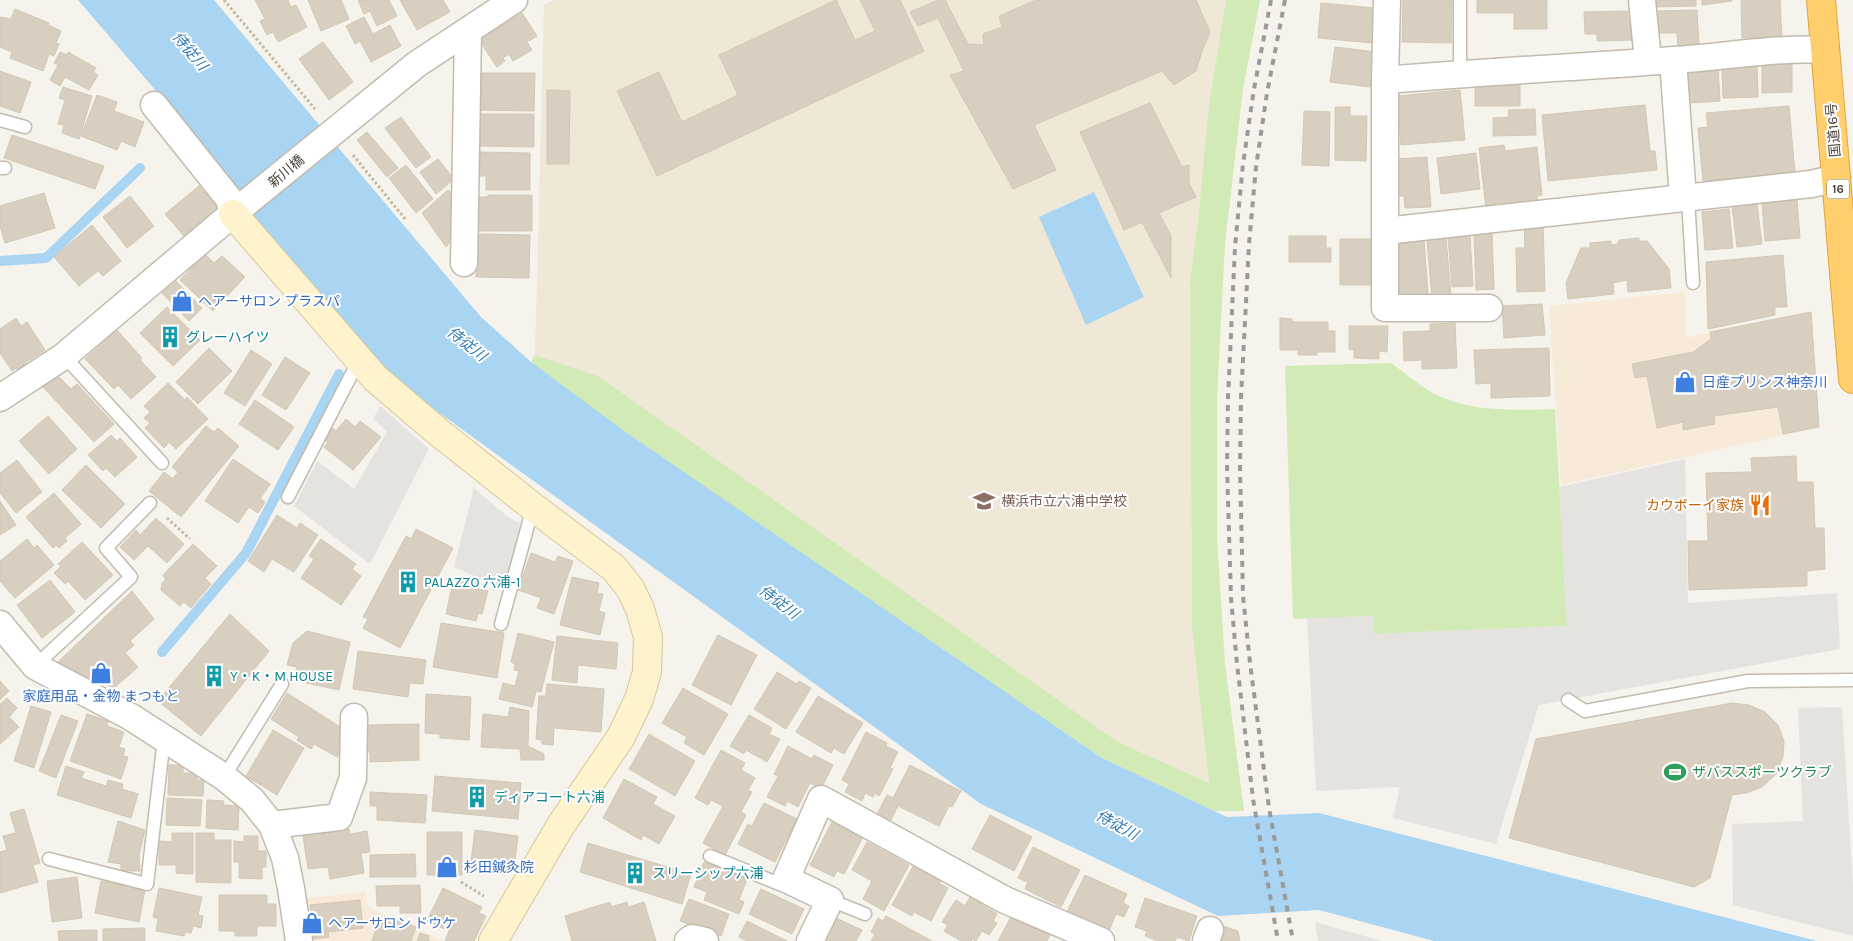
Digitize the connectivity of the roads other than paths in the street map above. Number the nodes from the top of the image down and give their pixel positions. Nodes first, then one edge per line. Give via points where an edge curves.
1 (514, 0) edge
2 (1387, 0) edge
3 (1460, 0) edge
4 (1642, 0) edge
5 (1821, 0) edge
6 (468, 30) junction
7 (1826, 50) junction
8 (1661, 61) junction
9 (1460, 73) junction
10 (1385, 80) junction
11 (154, 105) dead end
12 (0, 120) edge
13 (25, 127) dead end
14 (1837, 178) junction
15 (1686, 198) junction
16 (239, 210) junction
17 (1384, 231) junction
18 (464, 264) dead end
19 (1693, 282) dead end
20 (1489, 308) dead end
21 (64, 356) junction
22 (359, 360) junction
23 (1853, 379) edge
24 (0, 398) edge
25 (162, 462) dead end
26 (288, 497) dead end
27 (150, 503) road end
28 (533, 507) junction
29 (0, 624) edge
30 (501, 624) dead end
31 (35, 666) junction
32 (1853, 680) edge
33 (282, 684) dead end
34 (1568, 700) dead end
35 (354, 717) dead end
36 (164, 740) junction
37 (224, 777) junction
38 (272, 825) junction
39 (710, 856) dead end
40 (48, 859) dead end
41 (786, 879) junction
42 (830, 900) junction
43 (865, 914) dead end
44 (299, 941) edge
45 (493, 941) edge
46 (688, 941) edge
47 (705, 941) edge
48 (810, 941) edge
49 (1101, 941) edge

1 - 6 street, 新川橋
2 - 10 street
3 - 9 lane
4 - 8 street
5 - 7 highway, 国道16号 / 16
6 - 16 street, 新川橋 via 417,64
6 - 18 street
7 - 8 street via 1800,48
7 - 14 highway, 国道16号 / 16
8 - 9 street
8 - 15 street
9 - 10 street
10 - 17 street
11 - 16 street
12 - 13 lane
14 - 15 street via 1811,184
14 - 23 highway, 国道16号 / 16
15 - 17 street
15 - 19 lane
16 - 21 street, 新川橋
16 - 22 street
17 - 20 street via 1385,308
21 - 24 street, 新川橋
21 - 25 lane
22 - 26 lane
22 - 28 street via 375,378 437,431
27 - 31 lane via 106,548 131,578
28 - 30 lane
28 - 45 street via 614,568 630,588 648,637 647,672 640,699 621,737 561,825
29 - 31 street
31 - 36 street via 130,717
32 - 34 lane via 1748,681 1584,711
33 - 37 lane
35 - 38 street via 353,778 339,817
36 - 37 street
36 - 40 lane via 147,884
37 - 38 street via 252,800
38 - 44 street via 290,880
39 - 41 lane via 782,885
41 - 42 street
41 - 49 street via 821,799 1005,900
42 - 43 lane
42 - 48 street
46 - 47 street via 692,938

